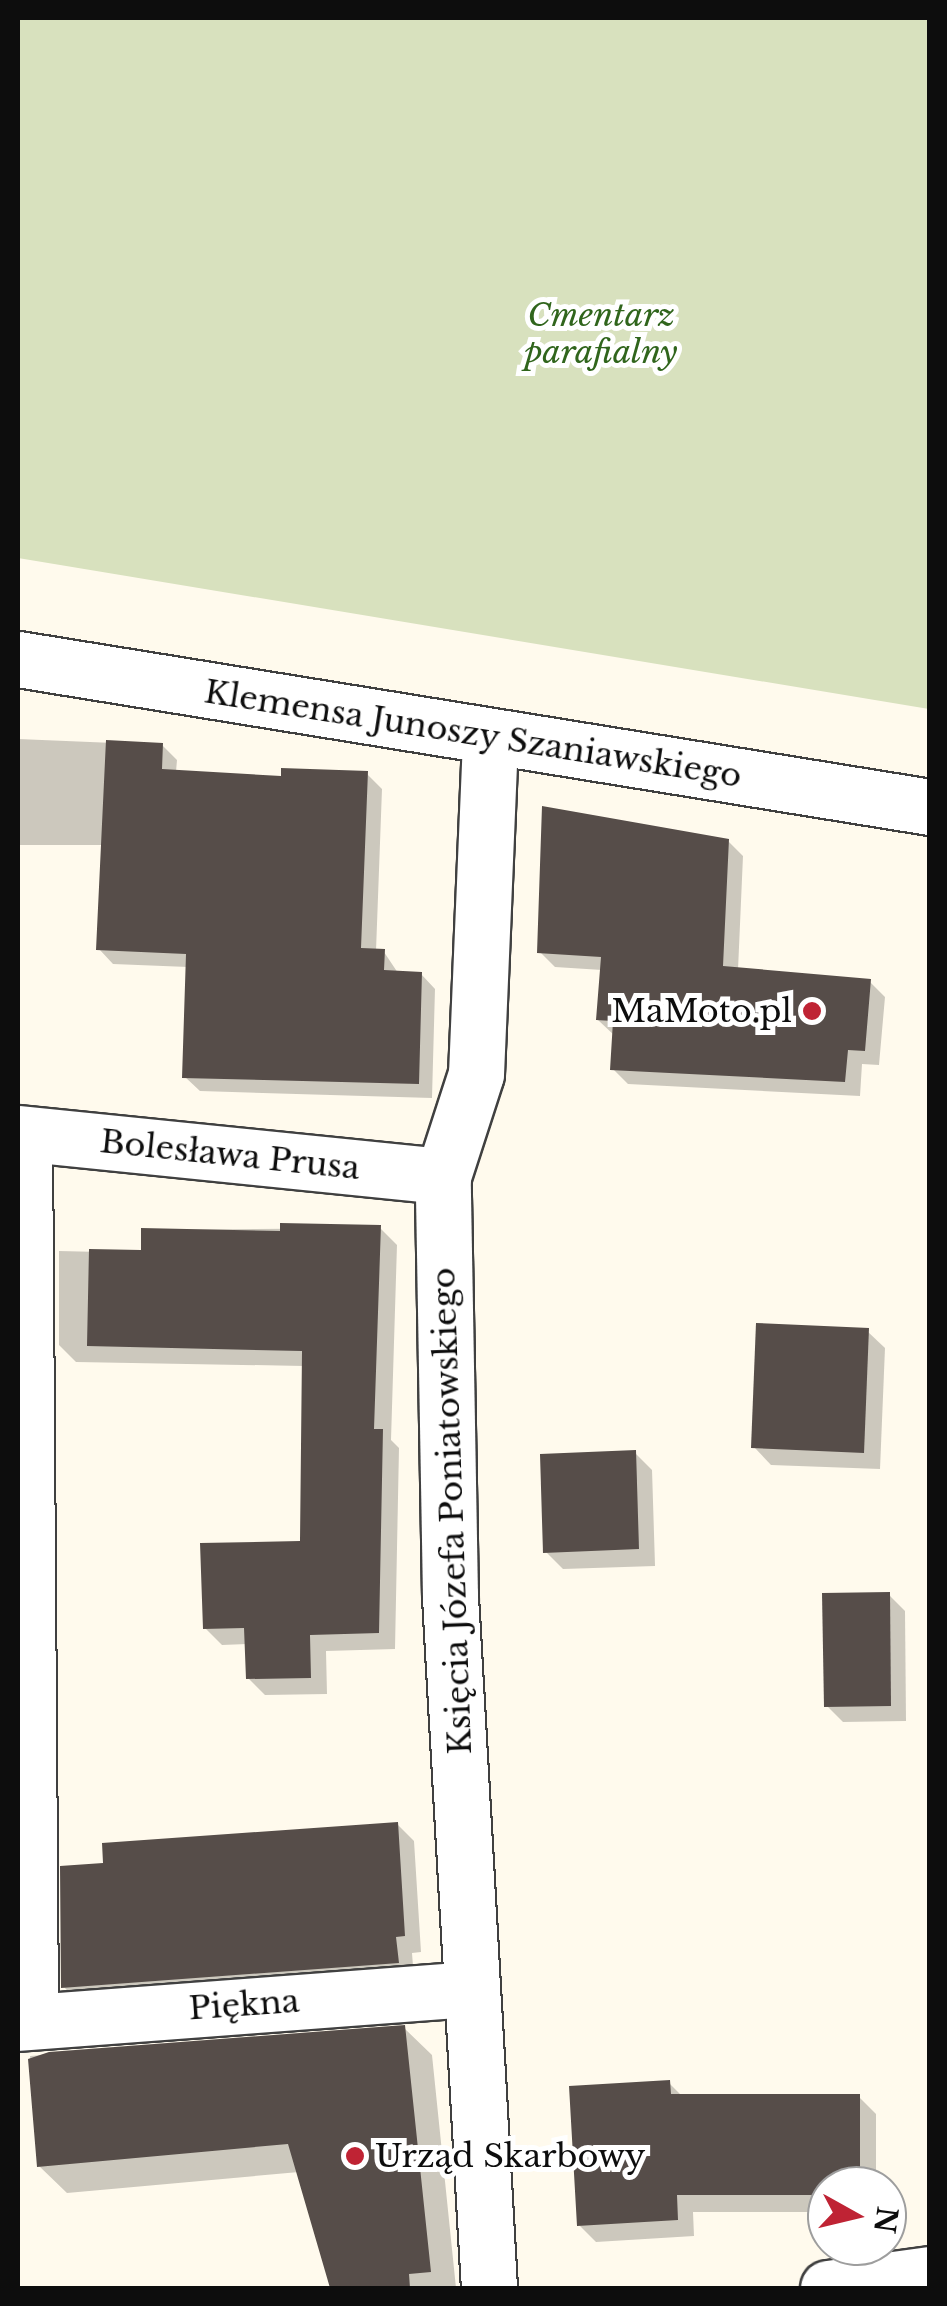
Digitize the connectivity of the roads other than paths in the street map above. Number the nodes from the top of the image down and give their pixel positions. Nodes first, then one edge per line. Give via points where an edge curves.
1 (18, 660) edge
2 (490, 738) junction
3 (930, 806) edge
4 (21, 1134) edge
5 (443, 1176) junction
6 (471, 1989) junction
7 (24, 2022) edge
8 (930, 2274) edge
9 (489, 2288) edge
10 (828, 2288) edge

1 - 2 street, Klemensa Junoszy Szaniawskiego
2 - 3 street, Klemensa Junoszy Szaniawskiego
2 - 5 street, Księcia Józefa Poniatowskiego via 476,1074
4 - 5 street, Bolesława Prusa
4 - 7 street
5 - 6 street, Księcia Józefa Poniatowskiego via 450,1596
6 - 7 street, Piękna
6 - 9 street, Księcia Józefa Poniatowskiego
8 - 10 street

